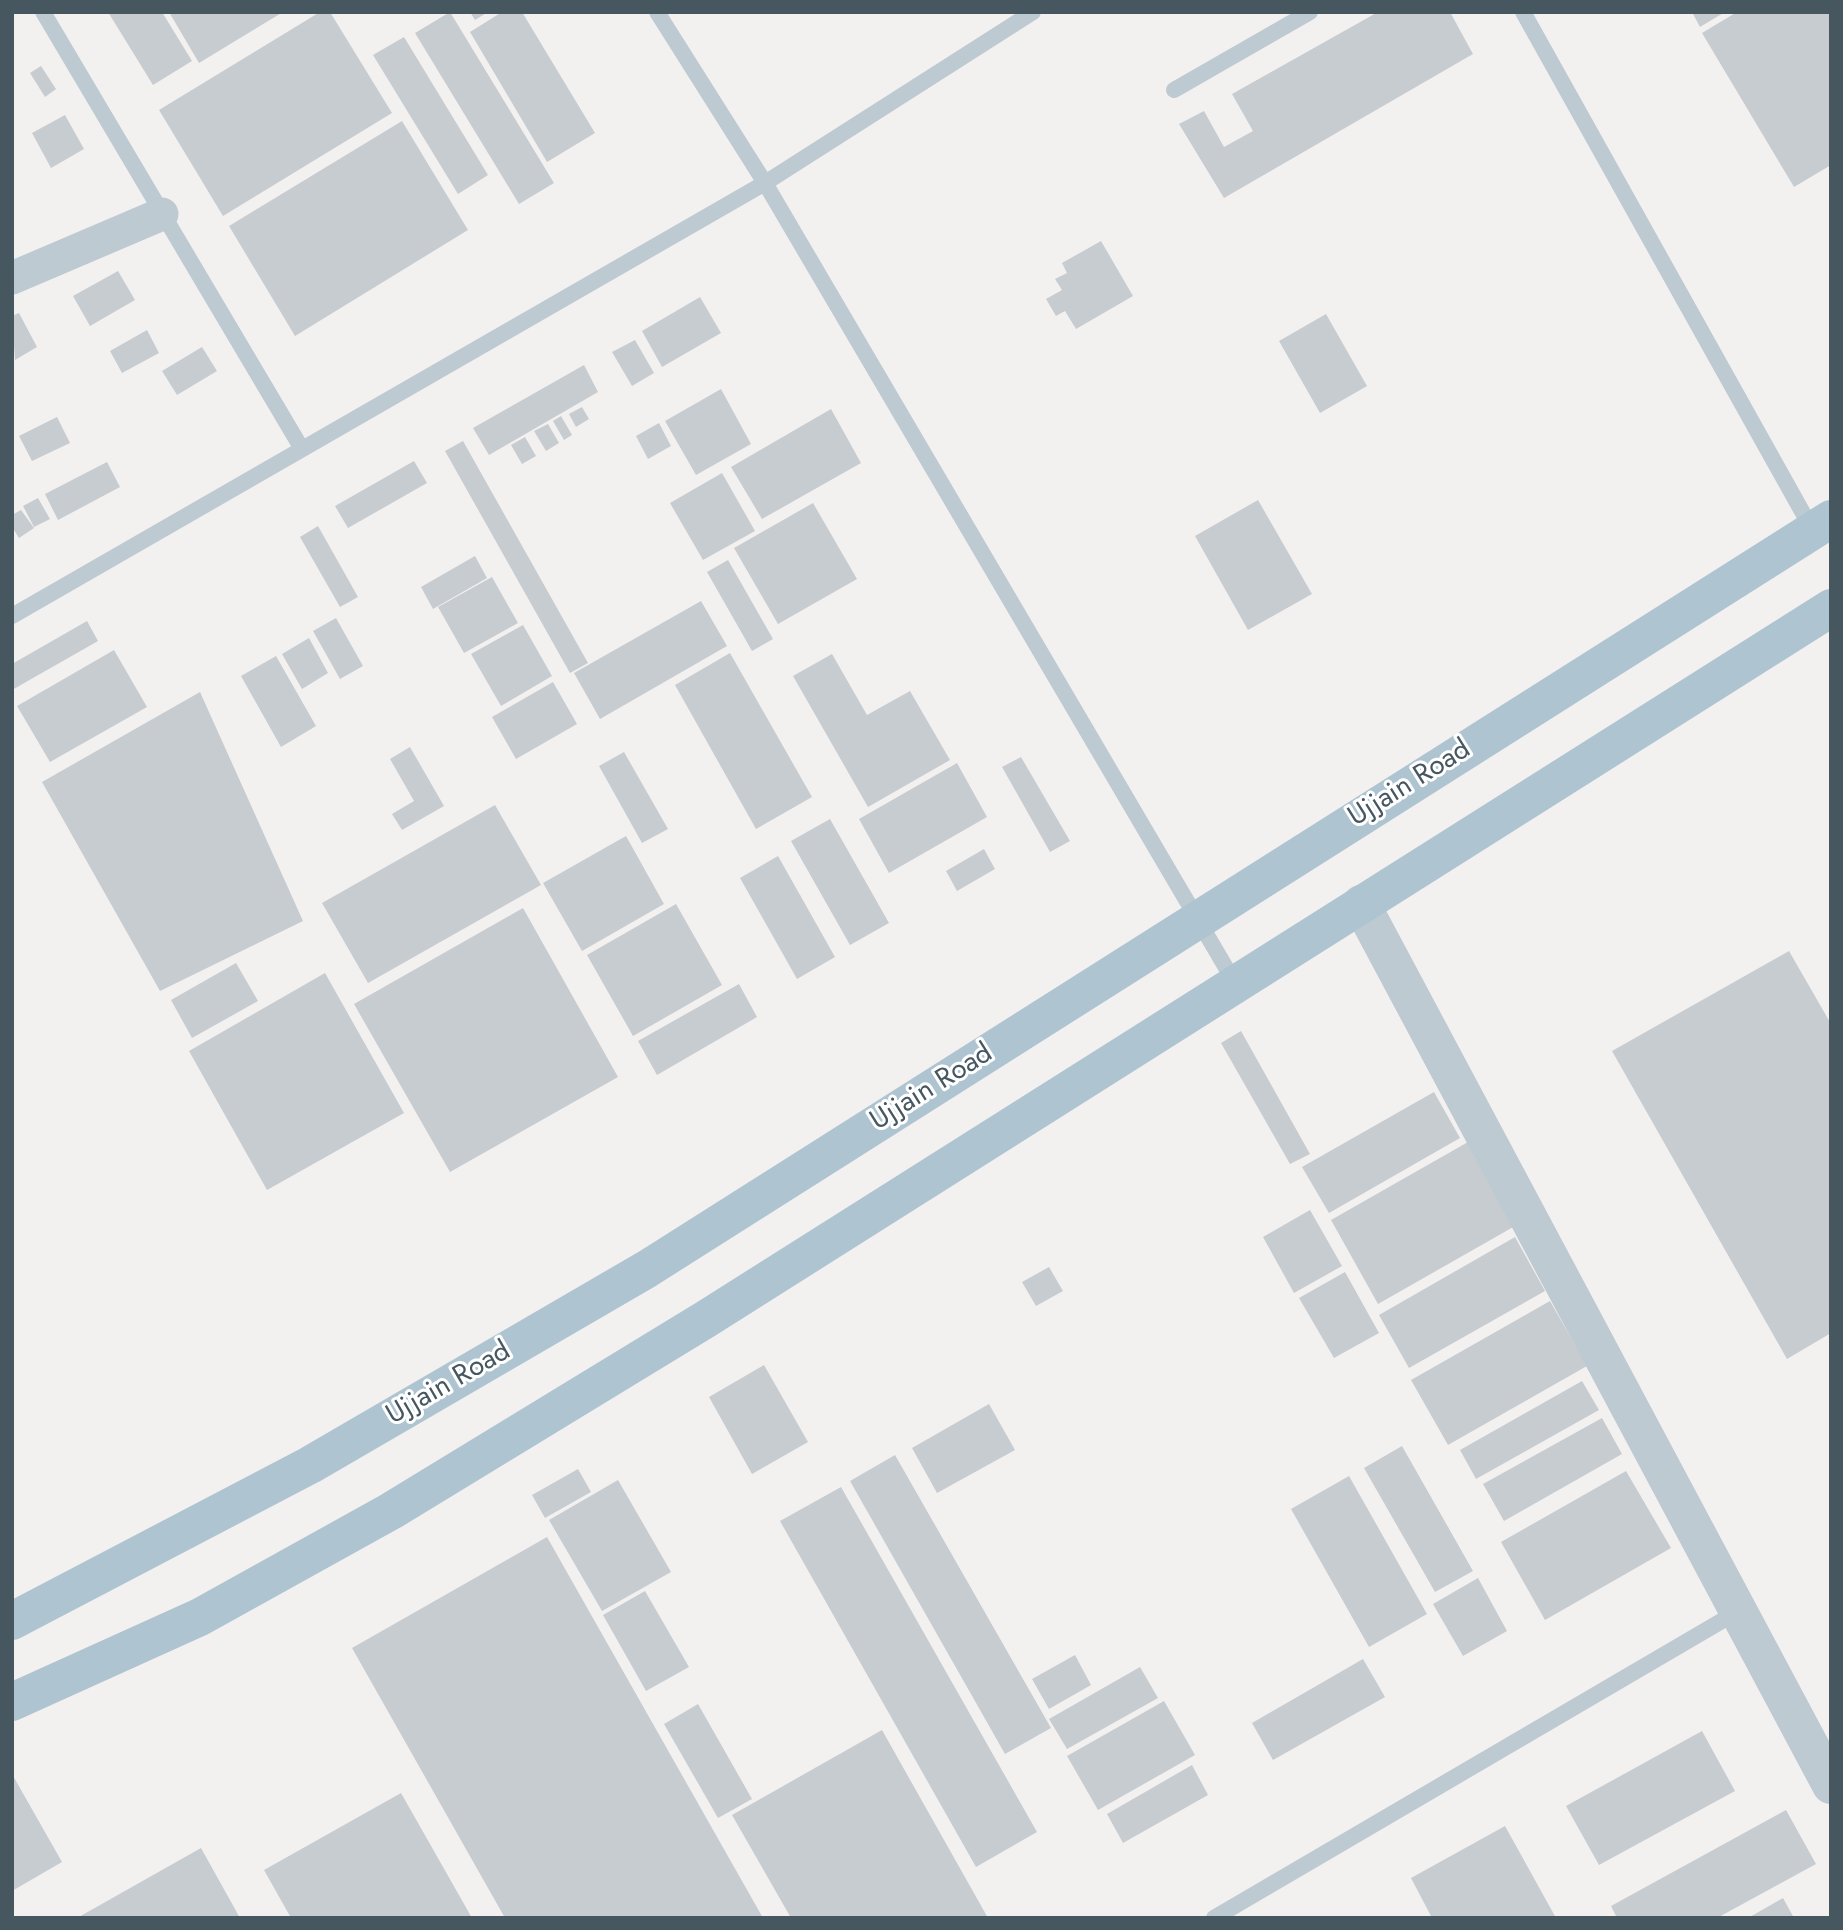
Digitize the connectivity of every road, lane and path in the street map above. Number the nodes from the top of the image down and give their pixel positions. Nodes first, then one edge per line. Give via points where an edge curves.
1 (43, 12) edge
2 (657, 12) edge
3 (1033, 12) edge
4 (1310, 12) edge
5 (1523, 12) edge
6 (1174, 90) dead end
7 (765, 183) junction
8 (162, 214) junction
9 (12, 278) edge
10 (302, 449) junction
11 (1822, 525) edge
12 (1831, 608) edge
13 (12, 616) edge
14 (1361, 904) junction
15 (1196, 921) junction
16 (1235, 983) junction
17 (1737, 1612) junction
18 (12, 1622) edge
19 (12, 1702) edge
20 (1831, 1785) edge
21 (1214, 1918) edge

1 - 8 lane
2 - 7 lane
3 - 7 lane
4 - 6 lane
5 - 11 lane
7 - 10 lane
7 - 15 lane
8 - 9 street
8 - 10 lane
10 - 13 lane
11 - 15 main road, Ujjain Road
12 - 14 main road
14 - 16 main road
14 - 17 street
15 - 16 lane
15 - 18 main road, Ujjain Road via 648,1269 310,1465
16 - 19 main road via 706,1319 391,1511 200,1617
17 - 20 street
17 - 21 lane

